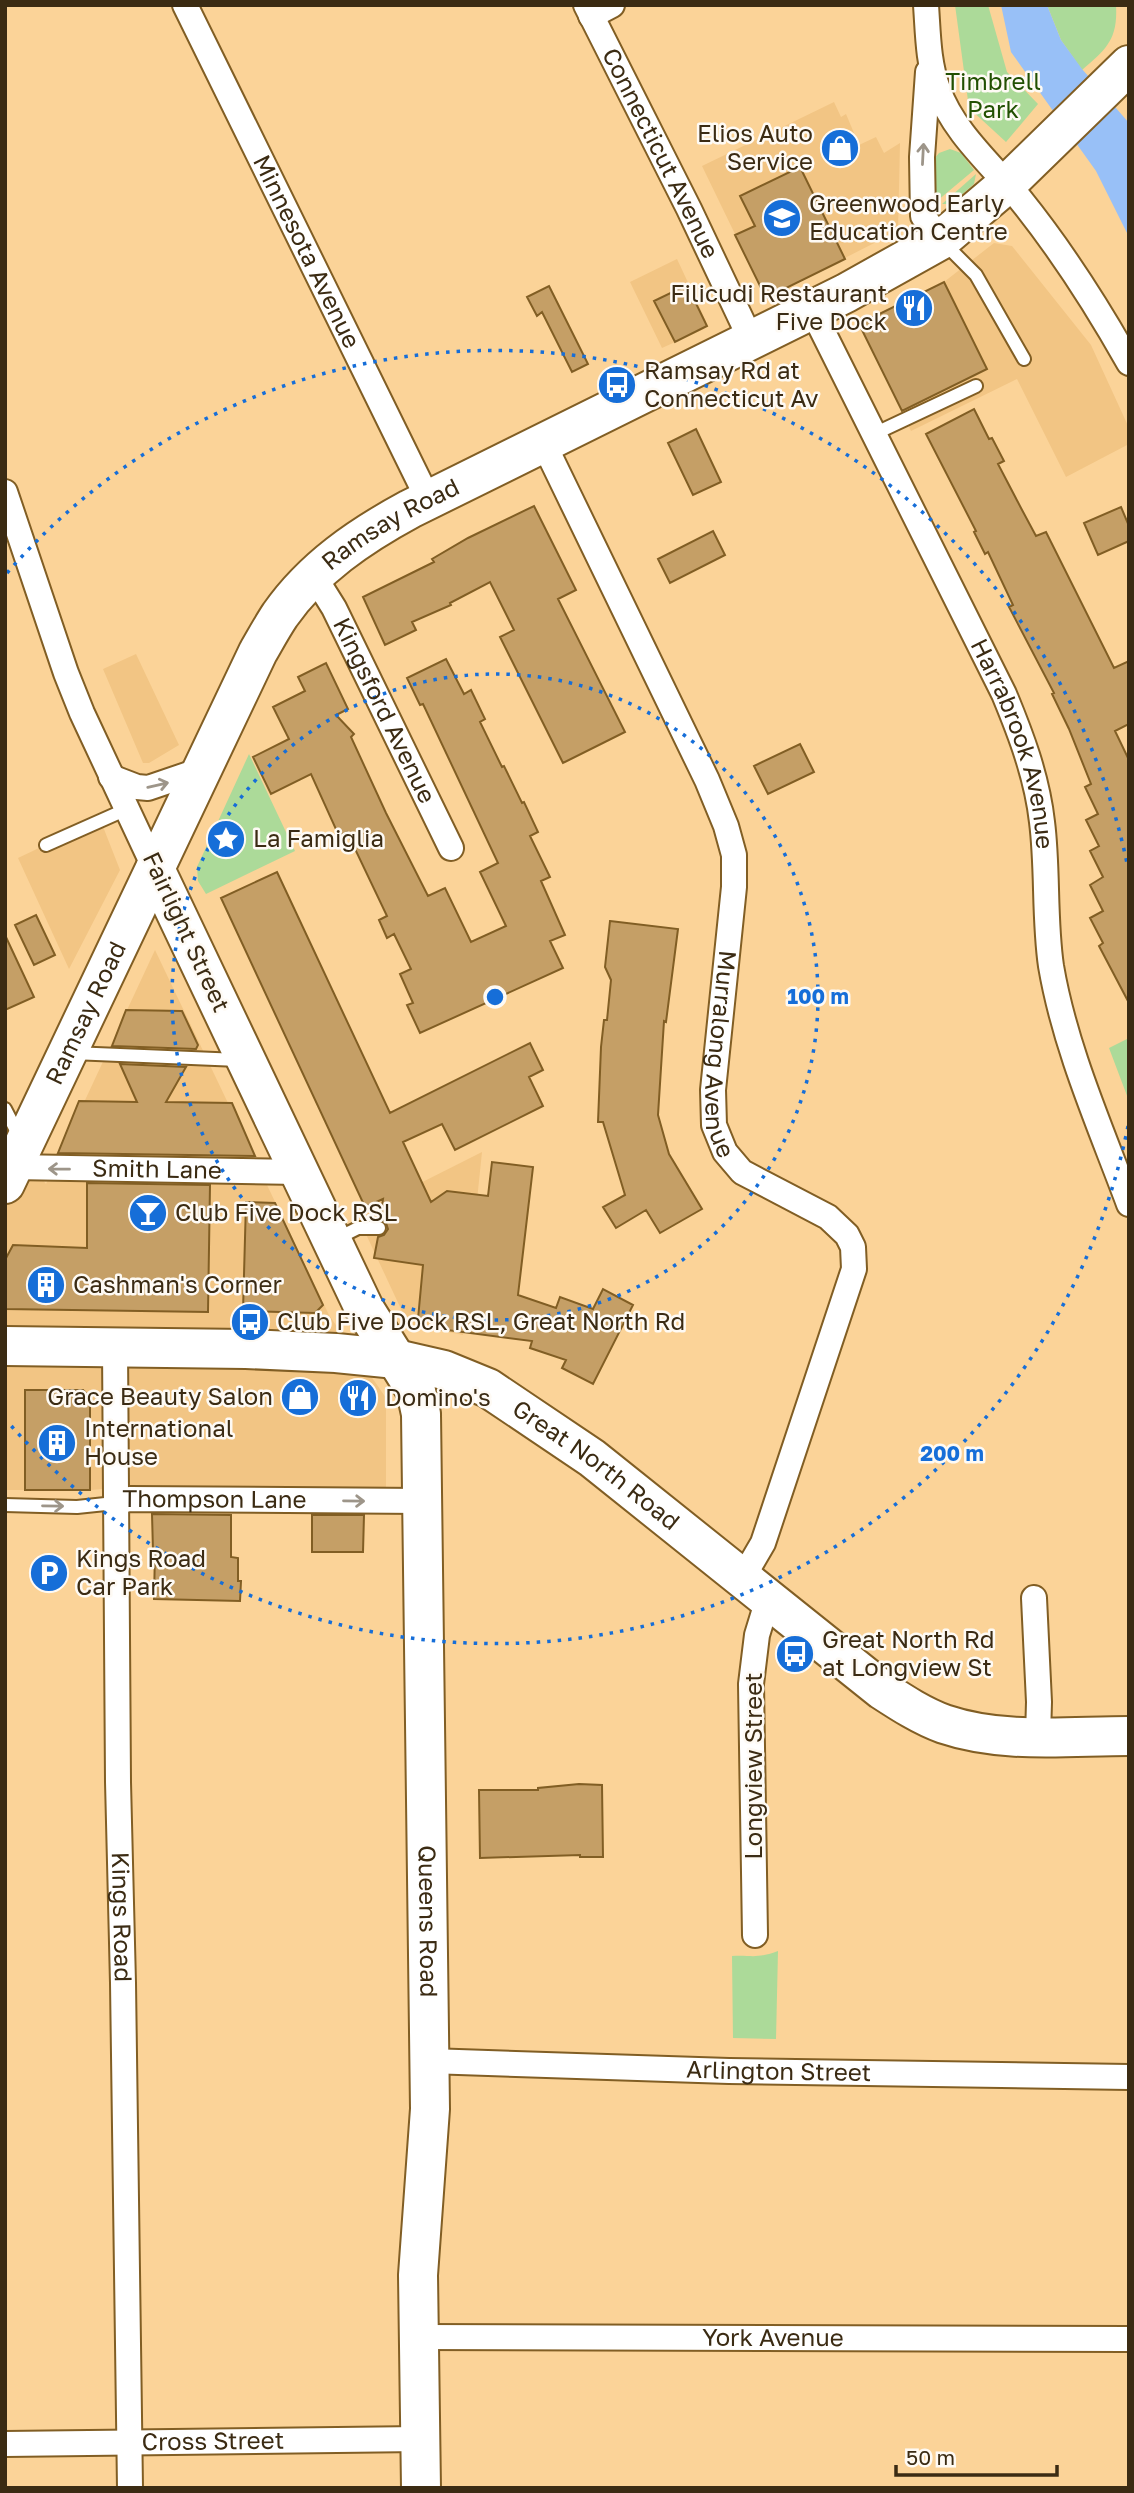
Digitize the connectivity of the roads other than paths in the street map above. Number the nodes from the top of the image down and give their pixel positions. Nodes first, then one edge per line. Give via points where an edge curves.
1 (184, 5) edge
2 (926, 5) edge
3 (596, 9) edge
4 (930, 54) junction
5 (1117, 76) edge
6 (1007, 184) junction
7 (941, 240) junction
8 (812, 310) junction
9 (751, 340) junction
10 (1024, 359) dead end
11 (1129, 363) edge
12 (976, 386) dead end
13 (874, 434) junction
14 (543, 442) junction
15 (5, 492) edge
16 (428, 499) junction
17 (314, 576) junction
18 (204, 769) junction
19 (111, 777) junction
20 (127, 809) junction
21 (46, 845) dead end
22 (451, 848) dead end
23 (155, 869) junction
24 (68, 1053) junction
25 (247, 1060) junction
26 (5, 1109) edge
27 (14, 1165) edge
28 (299, 1172) junction
29 (1129, 1204) edge
30 (379, 1228) dead end
31 (332, 1241) junction
32 (5, 1346) edge
33 (115, 1347) junction
34 (396, 1359) junction
35 (423, 1501) junction
36 (115, 1503) junction
37 (5, 1505) edge
38 (755, 1589) junction
39 (1034, 1598) dead end
40 (1038, 1736) junction
41 (1129, 1736) edge
42 (755, 1936) dead end
43 (429, 2061) junction
44 (1129, 2077) edge
45 (418, 2337) junction
46 (1129, 2339) edge
47 (420, 2439) junction
48 (129, 2442) junction
49 (5, 2444) edge
50 (130, 2488) edge
51 (421, 2488) edge

1 - 16 street, Minnesota Avenue
2 - 4 street
3 - 9 street, Connecticut Avenue
4 - 6 street via 948,108
7 -> 4 street via 923,216 922,158
5 - 6 main road, Ramsay Road
6 - 7 main road, Ramsay Road
6 - 11 street via 1098,307
7 - 8 main road, Ramsay Road
7 - 10 lane via 976,275
8 - 9 main road, Ramsay Road
8 - 13 street, Harrabrook Avenue
9 - 14 main road, Ramsay Road
12 - 13 lane
13 - 29 street, Harrabrook Avenue via 1022,738 1043,823 1047,927 1062,1021
14 - 16 main road, Ramsay Road
14 - 38 street, Murralong Avenue via 707,780 734,855 713,1090 714,1125 725,1152 742,1172 828,1217 853,1247 854,1269 763,1543
15 - 19 street, Fairlight Street via 66,673
16 - 17 main road, Ramsay Road via 347,547
17 - 18 main road, Ramsay Road via 280,615 258,652
17 - 22 street, Kingsford Avenue
19 -> 18 street via 148,788
18 - 23 main road, Ramsay Road
19 - 20 street, Fairlight Street
20 - 21 lane
20 - 23 street, Fairlight Street
23 - 24 main road, Ramsay Road
23 - 25 main road, Fairlight Street
24 - 25 lane
24 - 27 main road, Ramsay Road
25 - 28 main road, Fairlight Street
26 - 27 lane
28 -> 27 street, Smith Lane
28 - 31 main road, Fairlight Street
30 - 31 lane via 358,1228
31 - 34 main road, Fairlight Street via 364,1308
32 - 33 main road, Great North Road
33 - 34 main road, Great North Road via 246,1349
33 - 36 street, Kings Road
34 - 35 main road, Queens Road via 416,1391 421,1414
34 - 38 main road, Great North Road via 444,1370 488,1388 529,1414 592,1458
36 -> 35 street, Thompson Lane via 129,1499
35 - 43 main road, Queens Road
37 -> 36 lane, Thompson Lane
36 - 48 street, Kings Road
38 - 40 main road, Great North Road via 914,1711 973,1732
38 - 42 street, Longview Street via 757,1635 751,1684
39 - 40 street
40 - 41 main road, Great North Road
43 - 44 street, Arlington Street
43 - 45 main road, Queens Road
45 - 46 street, York Avenue
45 - 47 main road, Queens Road
47 - 48 street, Cross Street
47 - 51 main road, Queens Road
48 - 49 street, Cross Street
48 - 50 street, Kings Road

